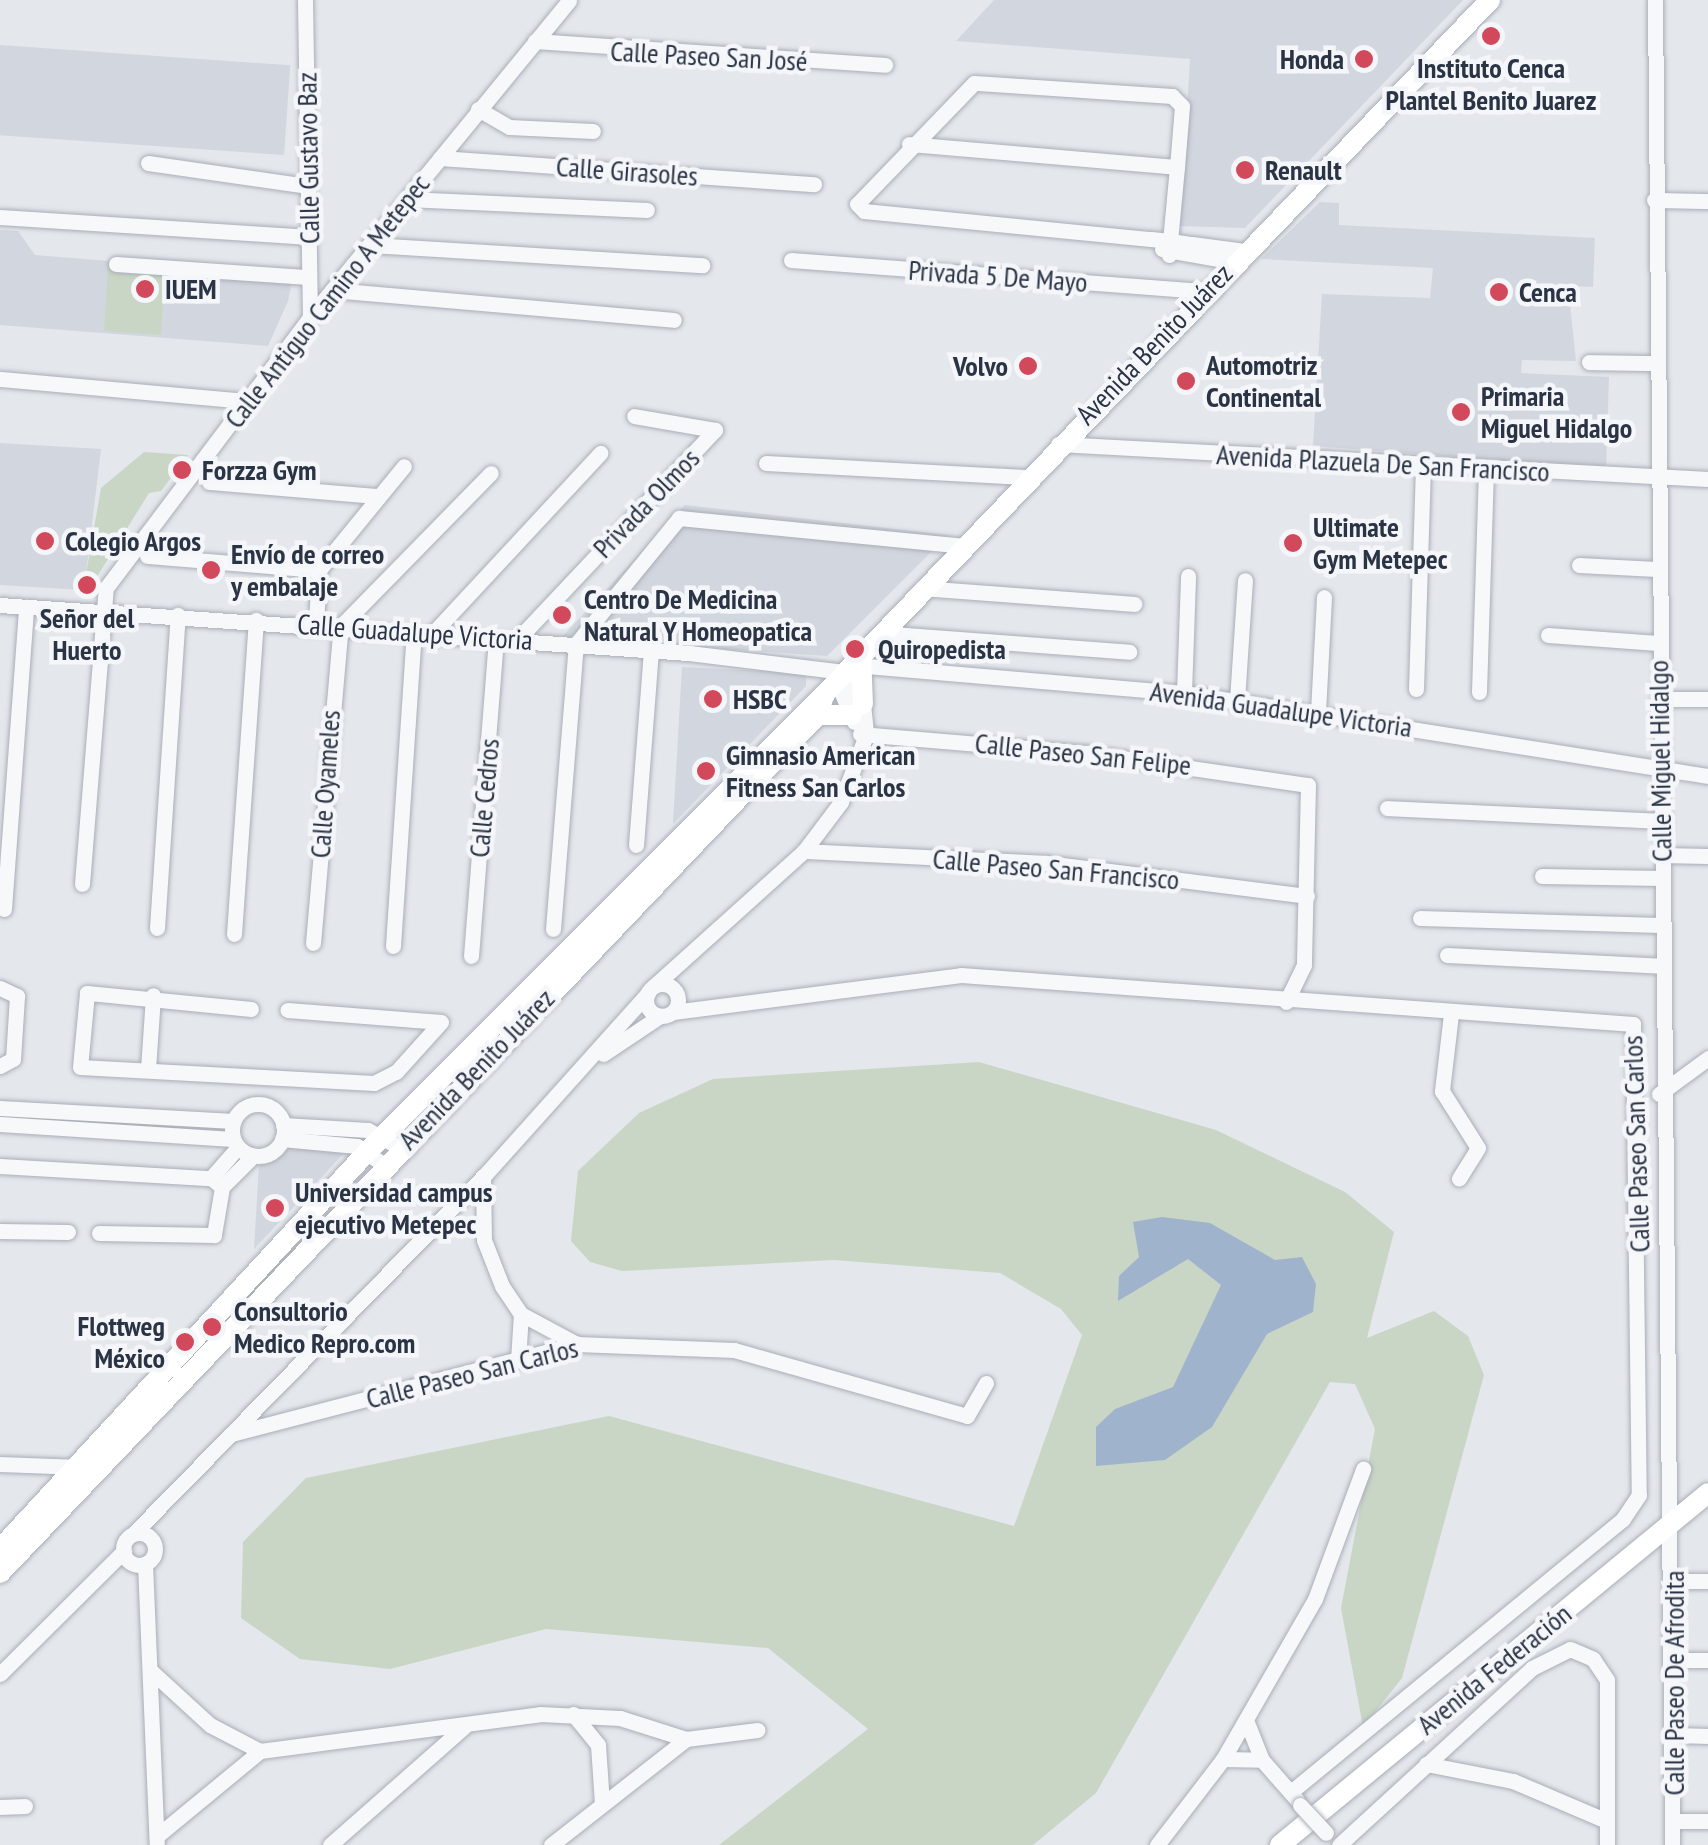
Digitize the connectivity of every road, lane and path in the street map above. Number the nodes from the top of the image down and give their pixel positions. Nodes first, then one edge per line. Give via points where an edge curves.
1 (305, 0) edge
2 (569, 0) edge
3 (1490, 0) edge
4 (1655, 0) edge
5 (535, 41) junction
6 (885, 65) dead end
7 (478, 110) junction
8 (592, 131) dead end
9 (909, 144) junction
10 (440, 158) junction
11 (148, 163) dead end
12 (1177, 167) junction
13 (814, 184) dead end
14 (308, 186) junction
15 (407, 199) junction
16 (1654, 200) junction
17 (1708, 201) edge
18 (647, 210) dead end
19 (0, 217) edge
20 (310, 237) junction
21 (371, 245) junction
22 (1170, 248) junction
23 (1240, 257) junction
24 (791, 260) dead end
25 (116, 264) dead end
26 (702, 265) dead end
27 (309, 276) junction
28 (332, 290) junction
29 (1206, 291) junction
30 (310, 316) junction
31 (674, 320) dead end
32 (1588, 362) dead end
33 (1654, 363) junction
34 (0, 380) edge
35 (246, 402) junction
36 (634, 416) dead end
37 (1057, 444) junction
38 (600, 454) dead end
39 (766, 463) dead end
40 (404, 466) dead end
41 (1423, 466) junction
42 (1486, 470) junction
43 (492, 473) dead end
44 (1026, 477) junction
45 (1708, 479) edge
46 (1654, 480) junction
47 (209, 482) dead end
48 (378, 496) junction
49 (962, 546) junction
50 (147, 556) dead end
51 (1578, 565) dead end
52 (1656, 569) junction
53 (319, 570) junction
54 (1188, 576) dead end
55 (1245, 580) dead end
56 (922, 588) junction
57 (1324, 597) dead end
58 (1134, 604) dead end
59 (0, 605) edge
60 (26, 607) junction
61 (100, 611) junction
62 (178, 614) junction
63 (256, 620) junction
64 (316, 624) junction
65 (342, 626) junction
66 (414, 632) junction
67 (433, 633) junction
68 (878, 633) junction
69 (1548, 635) dead end
70 (496, 639) junction
71 (516, 640) junction
72 (1658, 643) junction
73 (576, 644) junction
74 (651, 650) junction
75 (1129, 652) dead end
76 (841, 676) junction
77 (1416, 688) dead end
78 (1479, 692) dead end
79 (1184, 693) junction
80 (1659, 699) junction
81 (1708, 699) edge
82 (1237, 700) junction
83 (1318, 712) junction
84 (860, 727) junction
85 (1661, 767) junction
86 (1708, 776) edge
87 (1387, 808) dead end
88 (1661, 822) junction
89 (636, 845) dead end
90 (804, 851) junction
91 (1662, 855) junction
92 (1708, 856) edge
93 (1542, 876) dead end
94 (1662, 878) junction
95 (82, 884) dead end
96 (1307, 896) junction
97 (4, 909) dead end
98 (1420, 918) dead end
99 (1660, 925) junction
100 (157, 928) dead end
101 (552, 928) dead end
102 (234, 934) dead end
103 (313, 942) dead end
104 (698, 942) junction
105 (393, 946) dead end
106 (471, 956) dead end
107 (1446, 956) dead end
108 (1304, 965) junction
109 (1660, 966) junction
110 (0, 988) edge
111 (651, 990) junction
112 (153, 994) junction
113 (1286, 1002) junction
114 (671, 1003) junction
115 (1328, 1005) junction
116 (251, 1009) dead end
117 (287, 1010) dead end
118 (1450, 1014) junction
119 (1708, 1058) edge
120 (587, 1064) junction
121 (0, 1066) edge
122 (148, 1069) junction
123 (239, 1080) junction
124 (284, 1082) junction
125 (1659, 1094) junction
126 (250, 1105) junction
127 (0, 1108) edge
128 (272, 1108) junction
129 (234, 1121) junction
130 (0, 1124) edge
131 (283, 1132) junction
132 (393, 1141) junction
133 (236, 1143) junction
134 (253, 1156) junction
135 (376, 1158) junction
136 (0, 1166) edge
137 (483, 1177) junction
138 (1459, 1179) dead end
139 (217, 1183) junction
140 (0, 1231) edge
141 (68, 1232) dead end
142 (99, 1234) dead end
143 (522, 1314) junction
144 (578, 1344) junction
145 (518, 1360) junction
146 (986, 1382) dead end
147 (231, 1434) junction
148 (0, 1464) edge
149 (1363, 1469) dead end
150 (85, 1471) junction
151 (1704, 1499) edge
152 (167, 1501) junction
153 (1674, 1521) junction
154 (132, 1534) junction
155 (152, 1539) junction
156 (0, 1549) edge
157 (124, 1551) junction
158 (145, 1564) junction
159 (0, 1572) edge
160 (1676, 1581) junction
161 (1708, 1582) edge
162 (1677, 1660) junction
163 (1708, 1660) edge
164 (151, 1672) junction
165 (0, 1674) edge
166 (574, 1714) junction
167 (1246, 1720) junction
168 (464, 1727) junction
169 (757, 1730) dead end
170 (1677, 1735) junction
171 (1708, 1736) edge
172 (686, 1739) junction
173 (260, 1751) junction
174 (1222, 1759) junction
175 (1262, 1760) junction
176 (1426, 1764) junction
177 (1296, 1799) junction
178 (602, 1804) junction
179 (25, 1806) dead end
180 (0, 1807) edge
181 (1607, 1820) junction
182 (1672, 1821) junction
183 (1708, 1821) edge
184 (157, 1840) edge
185 (1334, 1841) edge
186 (330, 1845) edge
187 (551, 1845) edge
188 (1157, 1845) edge
189 (1280, 1845) edge
190 (1607, 1845) edge
191 (1672, 1845) edge

1 - 14 street, Calle Gustavo Baz
2 - 5 street, Calle Antiguo Camino A Metepec
3 - 23 main road, Avenida Benito Juárez
4 - 16 street, Calle Miguel Hidalgo
5 - 6 street, Calle Paseo San José
5 - 7 street, Calle Antiguo Camino A Metepec
7 - 8 street via 508,126
7 - 10 street, Calle Antiguo Camino A Metepec
9 - 12 street
9 - 12 street via 974,83 1172,96 1182,106
9 - 22 street via 863,190 860,208 1151,240
10 - 13 street, Calle Girasoles
10 - 15 street, Calle Antiguo Camino A Metepec
11 - 14 street
12 - 22 street
14 - 20 street, Calle Gustavo Baz
15 - 18 street
15 - 21 street, Calle Antiguo Camino A Metepec
16 - 17 street
16 - 33 street, Calle Miguel Hidalgo
19 - 20 street
20 - 27 street, Calle Gustavo Baz
21 - 26 street
21 - 28 street, Calle Antiguo Camino A Metepec
22 - 23 street
23 - 29 main road, Avenida Benito Juárez
24 - 29 street, Privada 5 De Mayo
25 - 27 street
27 - 30 street, Calle Gustavo Baz
28 - 30 street, Calle Antiguo Camino A Metepec
28 - 31 street
29 - 37 main road, Avenida Benito Juárez
30 - 35 street, Calle Antiguo Camino A Metepec
32 - 33 street
33 - 46 street, Calle Miguel Hidalgo
34 - 35 street
35 - 61 street, Calle Antiguo Camino A Metepec via 112,579
36 - 71 street, Privada Olmos via 715,430
37 - 41 street, Avenida Plazuela De San Francisco
37 - 44 main road, Avenida Benito Juárez
38 - 67 street
39 - 44 street
40 - 48 street
41 - 42 street, Avenida Plazuela De San Francisco
41 - 77 street
42 - 46 street, Avenida Plazuela De San Francisco
42 - 78 street
43 - 65 street
44 - 49 main road, Avenida Benito Juárez
45 - 46 street, Avenida Plazuela De San Francisco
46 - 52 street, Calle Miguel Hidalgo
47 - 48 street
48 - 53 street
49 - 56 main road, Avenida Benito Juárez
49 - 73 street via 688,513
50 - 53 street
51 - 52 street
52 - 72 street, Calle Miguel Hidalgo
53 - 64 street
54 - 79 street
55 - 82 street
56 - 58 street
56 - 68 main road, Avenida Benito Juárez
57 - 83 street
59 - 60 street, Calle Guadalupe Victoria
60 - 61 street, Calle Guadalupe Victoria
60 - 97 street
61 - 62 street, Calle Guadalupe Victoria
61 - 95 street
62 - 63 street, Calle Guadalupe Victoria
62 - 100 street
63 - 64 street, Calle Guadalupe Victoria
63 - 102 street
64 - 65 street, Calle Guadalupe Victoria
65 - 66 street, Calle Guadalupe Victoria
65 - 103 street, Calle Oyameles
66 - 67 street, Calle Guadalupe Victoria
66 - 105 street
67 - 70 street, Calle Guadalupe Victoria
68 - 75 street
68 - 76 main road, Avenida Benito Juárez
69 - 72 street
70 - 71 street, Calle Guadalupe Victoria
70 - 106 street, Calle Cedros
71 - 73 street, Calle Guadalupe Victoria
72 - 80 street, Calle Miguel Hidalgo
73 - 74 street, Calle Guadalupe Victoria
73 - 101 street
74 - 76 street, Calle Guadalupe Victoria
74 - 89 street
76 - 79 street, Avenida Guadalupe Victoria
76 - 84 main road
76 - 84 main road
76 - 84 street
76 - 132 main road, Avenida Benito Juárez
79 - 82 street, Avenida Guadalupe Victoria
80 - 81 street
80 - 85 street, Calle Miguel Hidalgo
82 - 83 street, Avenida Guadalupe Victoria
83 - 85 street, Avenida Guadalupe Victoria
84 - 90 street via 840,802
84 - 96 street, Calle Paseo San Felipe via 1308,785
85 - 86 street, Avenida Guadalupe Victoria
85 - 88 street, Calle Miguel Hidalgo
87 - 88 street
88 - 91 street, Calle Miguel Hidalgo
90 - 96 street, Calle Paseo San Francisco via 1046,863
90 - 104 street
91 - 92 street
91 - 94 street, Calle Miguel Hidalgo
93 - 94 street
94 - 99 street, Calle Miguel Hidalgo
96 - 108 street
98 - 99 street
99 - 109 street, Calle Miguel Hidalgo
104 - 111 street
104 - 114 street
107 - 109 street
108 - 113 street
108 - 115 street
109 - 125 street, Calle Miguel Hidalgo
110 - 121 street via 17,996 13,1060
111 - 114 street, Calle Paseo San Carlos
111 - 114 street
111 - 120 street
112 - 116 street
112 - 122 street
112 - 122 street via 87,993 80,1062 88,1071
113 - 114 street, Calle Paseo San Carlos via 962,975
113 - 115 street, Calle Paseo San Carlos
114 - 120 street
115 - 118 street, Calle Paseo San Carlos
117 - 124 street via 441,1022 386,1080
118 - 138 street via 1442,1091 1478,1148
118 - 177 street, Calle Paseo San Carlos via 1636,1028 1643,1484 1623,1519
119 - 125 street
120 - 137 street
122 - 123 street
123 - 124 street
123 - 126 street
124 - 128 street
125 - 153 street, Calle Miguel Hidalgo
126 - 128 street
126 - 129 street
127 - 129 street
128 - 131 street
129 - 133 street
130 - 133 street
131 - 132 street
131 - 134 street
131 - 135 street
132 - 135 main road, Avenida Benito Juárez
133 - 134 street
133 - 139 street
134 - 139 street
135 - 150 main road, Avenida Benito Juárez
136 - 139 street
137 - 143 street via 484,1240
137 - 147 street
139 - 142 street via 214,1235
140 - 141 street
143 - 144 street
143 - 145 street
144 - 145 street, Calle Paseo San Carlos
144 - 146 street, Calle Paseo San Carlos via 734,1350 967,1416
145 - 147 street, Calle Paseo San Carlos
147 - 152 street
148 - 150 street
149 - 167 street via 1332,1563
150 - 156 main road, Avenida Benito Juárez
150 - 159 main road, Avenida Benito Juárez
151 - 153 main road, Avenida Federación
152 - 154 street
152 - 155 street
153 - 160 street, Calle Paseo De Afrodita
153 - 189 main road, Avenida Federación
154 - 155 street
154 - 157 street
155 - 158 street
157 - 158 street
157 - 165 street
158 - 164 street
160 - 161 street
160 - 162 street, Calle Paseo De Afrodita
162 - 163 street
162 - 170 street, Calle Paseo De Afrodita
164 - 173 street via 210,1725
164 - 184 street
166 - 168 street
166 - 172 street
166 - 178 street via 598,1745
167 - 174 street
167 - 175 street
168 - 173 street
168 - 186 street
169 - 172 street
170 - 171 street
170 - 182 street, Calle Paseo De Afrodita
172 - 178 street
173 - 184 street
174 - 175 street
174 - 188 street
175 - 177 street
176 - 181 street via 1514,1781
176 - 181 street via 1551,1653 1584,1653 1608,1688
176 - 185 street
177 - 185 street, bridge
178 - 187 street
179 - 180 street
181 - 190 street
182 - 183 street
182 - 191 street, Calle Paseo De Afrodita

